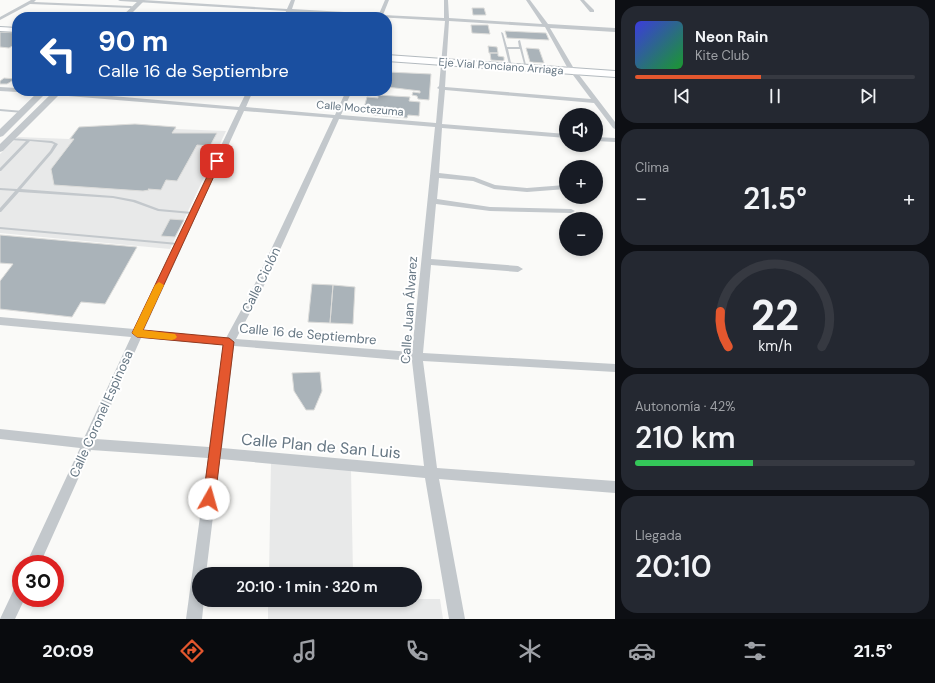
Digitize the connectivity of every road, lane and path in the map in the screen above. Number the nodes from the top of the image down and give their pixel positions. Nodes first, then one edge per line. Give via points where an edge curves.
1 (120, 0) edge
2 (293, 0) edge
3 (387, 0) edge
4 (446, 0) edge
5 (528, 0) edge
6 (582, 0) edge
7 (32, 1) edge
8 (144, 1) edge
9 (134, 8) junction
10 (289, 10) junction
11 (12, 12) edge
12 (12, 12) edge
13 (131, 12) edge
14 (132, 12) edge
15 (307, 12) edge
16 (382, 12) edge
17 (592, 12) dead end
18 (392, 18) edge
19 (0, 19) edge
20 (447, 21) junction
21 (547, 27) junction
22 (0, 28) edge
23 (12, 29) edge
24 (615, 30) edge
25 (502, 33) dead end
26 (519, 41) dead end
27 (507, 48) junction
28 (520, 48) junction
29 (392, 55) edge
30 (392, 58) edge
31 (444, 60) junction
32 (510, 63) junction
33 (525, 64) junction
34 (572, 69) junction
35 (615, 70) edge
36 (615, 74) edge
37 (0, 88) edge
38 (440, 88) junction
39 (12, 89) edge
40 (39, 96) edge
41 (53, 96) edge
42 (97, 96) edge
43 (129, 96) edge
44 (248, 96) edge
45 (347, 96) edge
46 (127, 99) junction
47 (596, 101) junction
48 (242, 109) junction
49 (0, 110) edge
50 (23, 112) junction
51 (338, 116) junction
52 (438, 126) junction
53 (615, 127) edge
54 (0, 134) edge
55 (559, 135) edge
56 (603, 139) edge
57 (10, 140) junction
58 (29, 140) junction
59 (615, 140) edge
60 (0, 149) edge
61 (0, 170) edge
62 (435, 175) junction
63 (559, 187) edge
64 (0, 190) edge
65 (17, 191) junction
66 (432, 201) junction
67 (571, 210) dead end
68 (0, 211) edge
69 (192, 213) junction
70 (0, 228) edge
71 (178, 244) junction
72 (426, 262) junction
73 (518, 269) dead end
74 (0, 321) edge
75 (137, 333) junction
76 (229, 342) junction
77 (417, 357) junction
78 (615, 368) edge
79 (0, 434) edge
80 (88, 444) junction
81 (214, 453) junction
82 (431, 474) junction
83 (615, 487) edge
84 (37, 555) edge
85 (200, 567) edge
86 (13, 607) edge
87 (195, 607) edge
88 (7, 619) edge
89 (194, 619) edge
90 (457, 619) edge

1 - 8 street
2 - 10 street
3 - 16 street
4 - 20 street, Calle Juan Álvarez
5 - 21 street
6 - 17 street
7 - 9 street
7 - 11 street
8 - 9 street
8 - 10 street
8 - 14 street
9 - 13 street
10 - 15 street
12 - 19 street
18 - 20 street
20 - 21 street
20 - 31 street, Calle Juan Álvarez
21 - 24 street
21 - 34 street
22 - 23 main road
25 - 27 lane
26 - 28 lane
27 - 28 lane
27 - 32 lane
28 - 33 lane
29 - 31 main road, Eje Vial Ponciano Arriaga
30 - 31 main road, Eje Vial Ponciano Arriaga
31 - 32 main road, Eje Vial Ponciano Arriaga
31 - 34 main road, Eje Vial Ponciano Arriaga
31 - 38 street, Calle Juan Álvarez
32 - 33 main road, Eje Vial Ponciano Arriaga
33 - 34 main road, Eje Vial Ponciano Arriaga
34 - 35 main road, Eje Vial Ponciano Arriaga
34 - 36 main road, Eje Vial Ponciano Arriaga
34 - 47 street
37 - 39 street
38 - 47 street
38 - 52 street, Calle Juan Álvarez
40 - 50 street
41 - 57 street
42 - 46 street, Calle Moctezuma
43 - 46 street
44 - 48 street, Calle Coronel Espinosa
45 - 51 street, Calle Ciclón
46 - 48 street, Calle Moctezuma
47 - 53 street
48 - 51 street, Calle Moctezuma
48 - 69 street, Calle Coronel Espinosa
49 - 50 lane
50 - 54 street
51 - 52 street, Calle Moctezuma
51 - 76 street, Calle Ciclón via 256,292
52 - 55 street, Calle Moctezuma
52 - 62 street, Calle Juan Álvarez
56 - 59 street
57 - 58 lane
57 - 60 street
58 - 61 lane
58 - 65 lane via 56,144
62 - 63 street via 474,179 494,187 527,190
62 - 66 street, Calle Juan Álvarez
64 - 65 lane
65 - 68 lane
65 - 69 lane via 113,198 134,201 158,210
66 - 67 street via 490,209
66 - 72 street, Calle Juan Álvarez
69 - 71 street, Calle Coronel Espinosa
70 - 71 lane
71 - 75 street, Calle Coronel Espinosa
72 - 73 street
72 - 77 street, Calle Juan Álvarez
74 - 75 street, Calle 16 de Septiembre
75 - 76 street, Calle 16 de Septiembre
75 - 80 street, Calle Coronel Espinosa
76 - 77 street, Calle 16 de Septiembre
76 - 81 street, Calle Ciclón
77 - 78 street, Calle 16 de Septiembre
77 - 82 street, Calle Juan Álvarez
79 - 80 street, Calle Plan de San Luis
80 - 81 street, Calle Plan de San Luis
80 - 84 street, Calle Coronel Espinosa
81 - 82 street, Calle Plan de San Luis
81 - 85 street, Calle Ciclón
82 - 83 street, Calle Plan de San Luis
82 - 90 street, Calle Juan Álvarez
86 - 88 street
87 - 89 street

